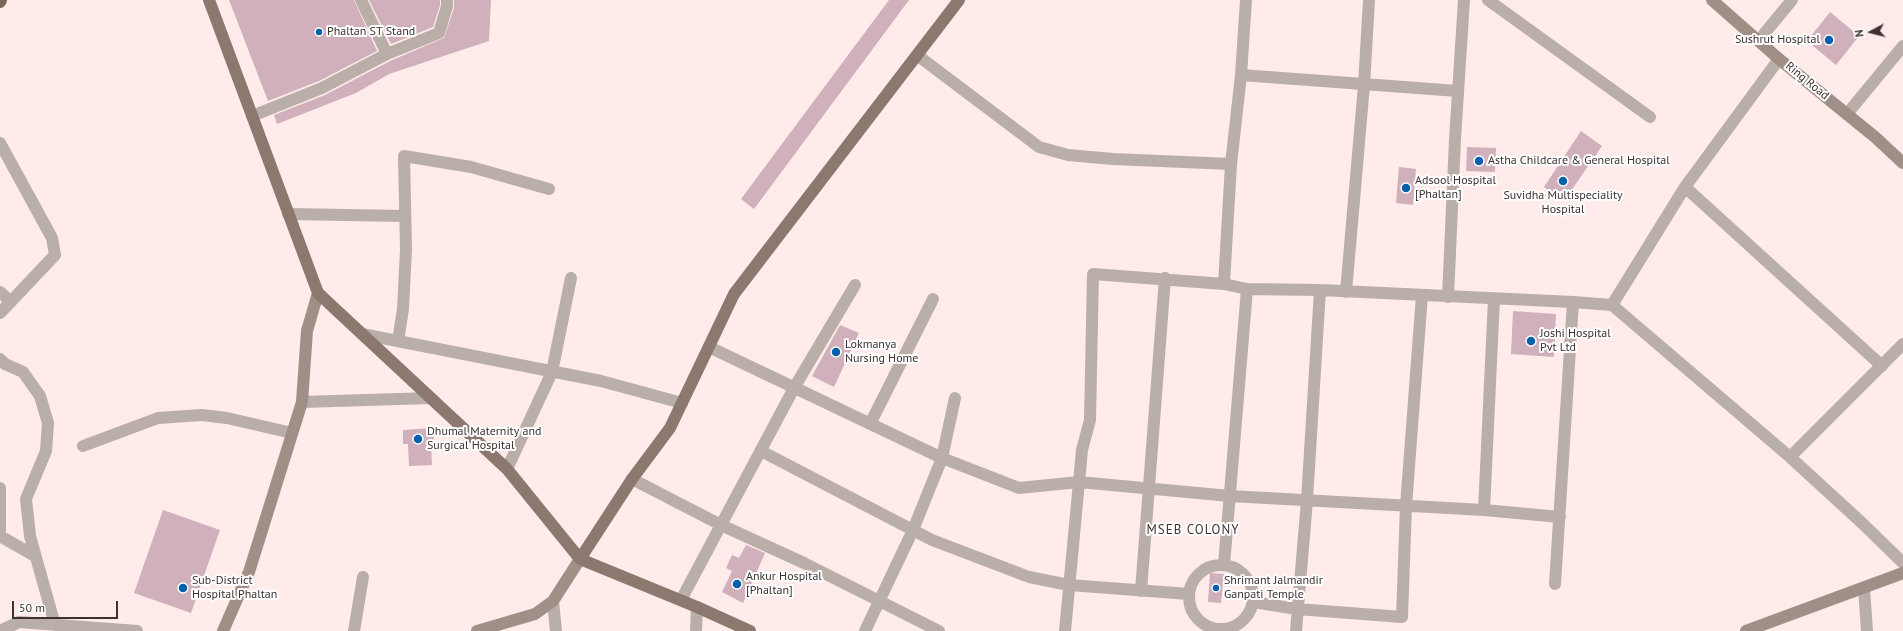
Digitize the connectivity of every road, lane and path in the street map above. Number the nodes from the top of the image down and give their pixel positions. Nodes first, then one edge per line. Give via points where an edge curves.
1 (209, 0) edge
2 (361, 0) edge
3 (447, 0) edge
4 (959, 0) edge
5 (1246, 0) edge
6 (1369, 0) edge
7 (1464, 0) edge
8 (1488, 0) edge
9 (1712, 0) edge
10 (1792, 0) edge
11 (1759, 40) junction
12 (1903, 46) edge
13 (387, 54) junction
14 (917, 55) junction
15 (1780, 59) junction
16 (1241, 75) junction
17 (1364, 85) junction
18 (1458, 91) junction
19 (1847, 114) junction
20 (252, 116) junction
21 (1650, 117) dead end
22 (0, 143) edge
23 (1903, 163) edge
24 (1231, 164) junction
25 (1685, 187) junction
26 (549, 189) dead end
27 (288, 214) junction
28 (405, 216) junction
29 (572, 278) dead end
30 (1165, 278) junction
31 (1224, 284) junction
32 (855, 285) dead end
33 (1247, 289) junction
34 (1320, 290) junction
35 (0, 292) edge
36 (1346, 292) junction
37 (318, 293) junction
38 (1422, 295) junction
39 (1448, 297) junction
40 (933, 299) dead end
41 (1494, 299) junction
42 (11, 302) junction
43 (1574, 302) junction
44 (1612, 305) junction
45 (0, 313) edge
46 (362, 334) junction
47 (398, 341) junction
48 (1903, 344) edge
49 (709, 347) junction
50 (0, 359) edge
51 (1882, 366) junction
52 (552, 372) junction
53 (794, 388) junction
54 (431, 398) junction
55 (954, 398) dead end
56 (302, 402) junction
57 (682, 404) junction
58 (870, 424) junction
59 (292, 433) junction
60 (83, 446) dead end
61 (761, 451) junction
62 (1790, 457) junction
63 (942, 458) junction
64 (507, 469) junction
65 (632, 480) junction
66 (1079, 482) junction
67 (0, 488) edge
68 (1149, 489) junction
69 (1230, 496) junction
70 (1307, 500) junction
71 (1406, 506) junction
72 (1484, 510) junction
73 (1560, 517) junction
74 (721, 525) junction
75 (913, 530) junction
76 (0, 531) edge
77 (0, 536) edge
78 (35, 556) junction
79 (580, 559) junction
80 (1903, 563) edge
81 (1224, 566) junction
82 (1903, 573) edge
83 (363, 577) dead end
84 (1555, 584) dead end
85 (1070, 585) junction
86 (1864, 588) junction
87 (1141, 591) junction
88 (1189, 594) junction
89 (681, 600) junction
90 (878, 600) junction
91 (553, 601) junction
92 (1252, 602) junction
93 (697, 607) junction
94 (1297, 609) junction
95 (0, 620) edge
96 (19, 622) junction
97 (49, 627) edge
98 (1224, 630) edge
99 (0, 631) edge
100 (137, 631) edge
101 (223, 631) edge
102 (354, 631) edge
103 (476, 631) edge
104 (556, 631) edge
105 (696, 631) edge
106 (750, 631) edge
107 (865, 631) edge
108 (939, 631) edge
109 (1065, 631) edge
110 (1296, 631) edge
111 (1746, 631) edge
112 (1867, 631) edge

1 - 20 main road
2 - 13 street
3 - 13 street via 439,33
4 - 14 main road
5 - 16 street
6 - 17 street
7 - 18 street
8 - 21 street
9 - 11 street, Ring Road
10 - 11 street
11 - 15 street, Ring Road
12 - 19 street
13 - 20 street via 322,88
14 - 24 street via 1039,146 1068,155
14 - 49 main road via 734,294
15 - 19 street, Ring Road
15 - 25 street
16 - 17 street
16 - 24 street
17 - 18 street
17 - 36 street
18 - 39 street
19 - 23 street, Ring Road
20 - 27 main road
22 - 42 street via 52,238 55,255
24 - 31 street
25 - 44 street
25 - 51 street
26 - 28 street via 471,167 404,156
27 - 28 street
27 - 37 main road
28 - 47 street via 403,309
29 - 52 street
30 - 31 street
30 - 66 street via 1093,274 1090,420 1082,450
30 - 68 street
31 - 33 street
32 - 53 street
33 - 34 street
33 - 69 street
34 - 36 street
34 - 70 street
35 - 42 street
36 - 38 street
37 - 46 main road
37 - 56 street via 307,331
38 - 39 street
38 - 71 street
39 - 41 street
40 - 58 street
41 - 43 street
41 - 72 street
42 - 45 street
43 - 44 street
43 - 73 street
44 - 62 street
46 - 47 street
46 - 54 main road
47 - 52 street
48 - 51 street
49 - 53 street
49 - 57 main road
50 - 78 street via 23,372 40,396 48,423 46,451 26,499
51 - 62 street
52 - 57 street via 600,381
52 - 64 street
53 - 58 street
53 - 61 street
54 - 56 street
54 - 64 main road
55 - 63 street
56 - 59 street
57 - 65 main road via 670,428
58 - 63 street
59 - 60 street via 227,418 158,418
59 - 101 street via 249,572
61 - 74 street
61 - 75 street
62 - 80 street
63 - 66 street via 1019,488
63 - 75 street
64 - 79 main road
65 - 74 street
65 - 79 main road
66 - 68 street
66 - 85 street
67 - 76 street
68 - 69 street
68 - 87 street
69 - 70 street
69 - 81 street
70 - 71 street
70 - 94 street
71 - 72 street
71 - 94 street via 1402,617
72 - 73 street
73 - 84 street
74 - 89 street
74 - 90 street
75 - 85 street via 932,540 1029,577
75 - 90 street
77 - 78 street
78 - 97 street
79 - 89 main road
79 - 91 street
81 - 88 street via 1216,566 1201,572 1191,585
81 - 92 street via 1234,568 1249,582
82 - 86 street
83 - 102 street
85 - 87 street
85 - 109 street
86 - 111 street
86 - 112 street
87 - 88 street
88 - 98 street via 1192,612 1198,620 1206,626
89 - 93 main road
90 - 107 street
90 - 108 street
91 - 103 street via 535,614
91 - 104 street
92 - 94 street
92 - 98 street via 1243,620 1234,627
93 - 105 street
93 - 106 main road
94 - 110 street
95 - 96 street
96 - 97 street
96 - 99 street
97 - 100 street

